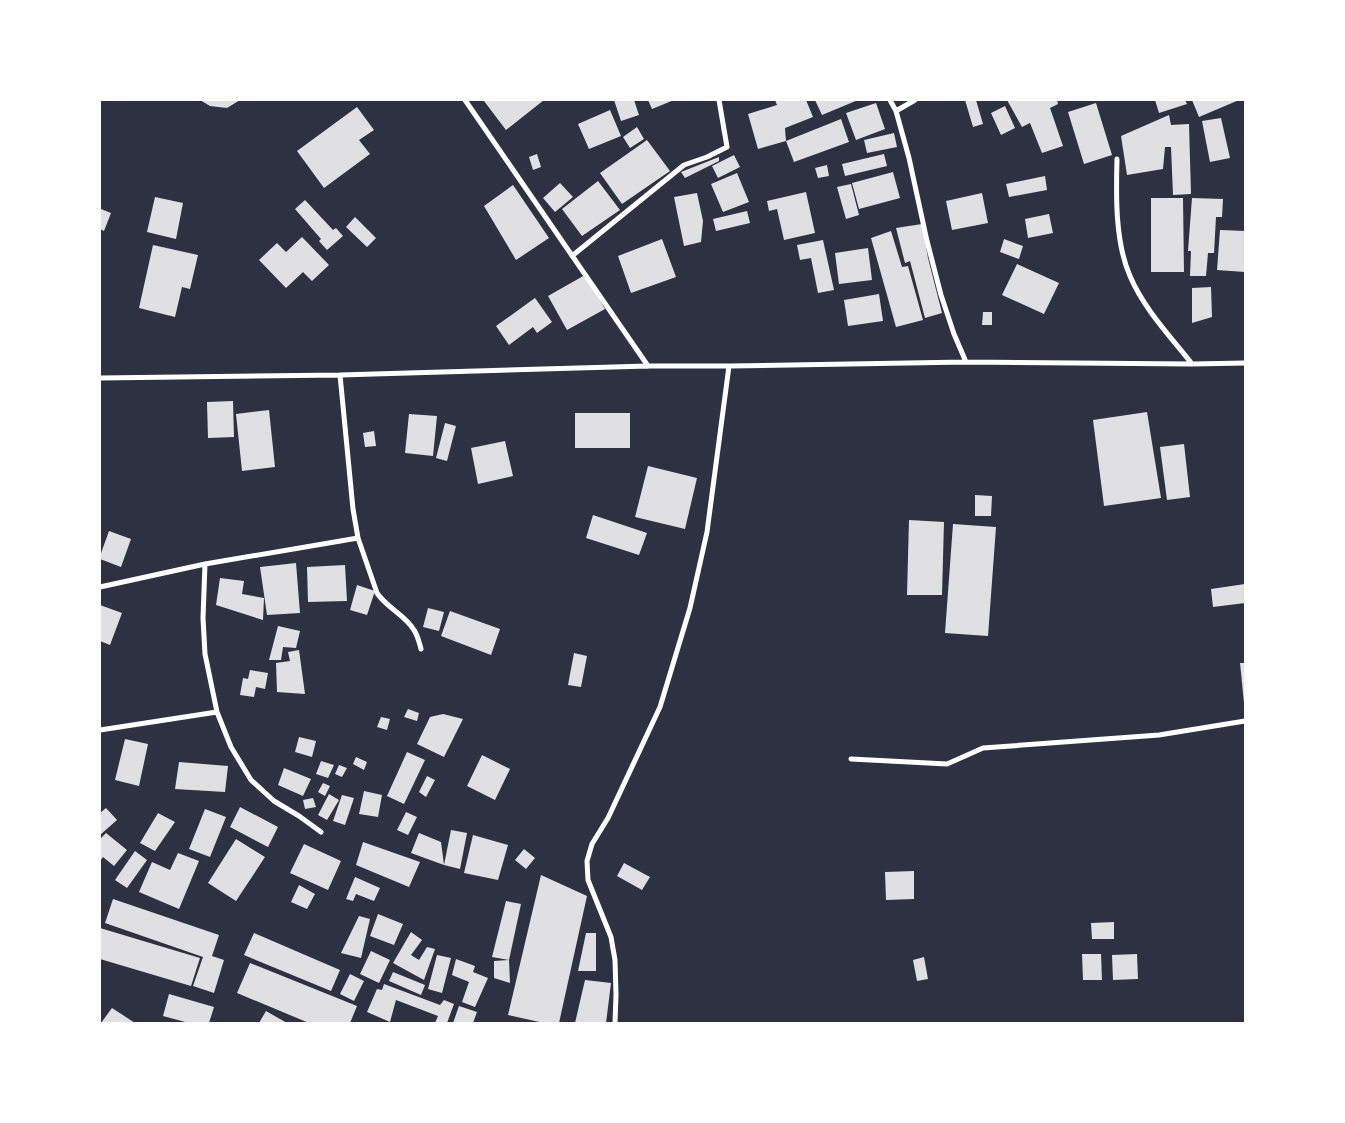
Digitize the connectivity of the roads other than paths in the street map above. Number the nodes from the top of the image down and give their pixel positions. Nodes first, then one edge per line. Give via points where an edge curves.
1 (465, 100) edge
2 (719, 100) edge
3 (890, 100) edge
4 (915, 100) edge
5 (896, 111) junction
6 (1117, 159) dead end
7 (572, 256) junction
8 (966, 362) junction
9 (1245, 363) edge
10 (1192, 364) junction
11 (648, 366) junction
12 (729, 366) junction
13 (340, 375) junction
14 (100, 378) edge
15 (358, 538) junction
16 (205, 564) junction
17 (100, 587) edge
18 (421, 649) dead end
19 (216, 712) junction
20 (1245, 721) edge
21 (100, 730) edge
22 (851, 758) dead end
23 (321, 832) dead end
24 (614, 1023) edge

1 - 7 street
2 - 7 street via 727,147 684,165
3 - 5 street
4 - 5 street
5 - 8 street via 941,295
6 - 10 street via 1116,196 1124,261 1137,292
7 - 11 street
8 - 10 street
8 - 12 street
9 - 10 street
11 - 12 street
11 - 13 street
12 - 24 street via 707,532 690,608 660,706 586,861 588,880 611,938 615,960
13 - 14 street
13 - 15 street
15 - 16 street
15 - 18 street via 377,592 414,629
16 - 17 street
16 - 19 street via 205,654
19 - 21 street
19 - 23 street via 231,747 251,780 274,801
20 - 22 street via 1159,735 983,748 947,764

